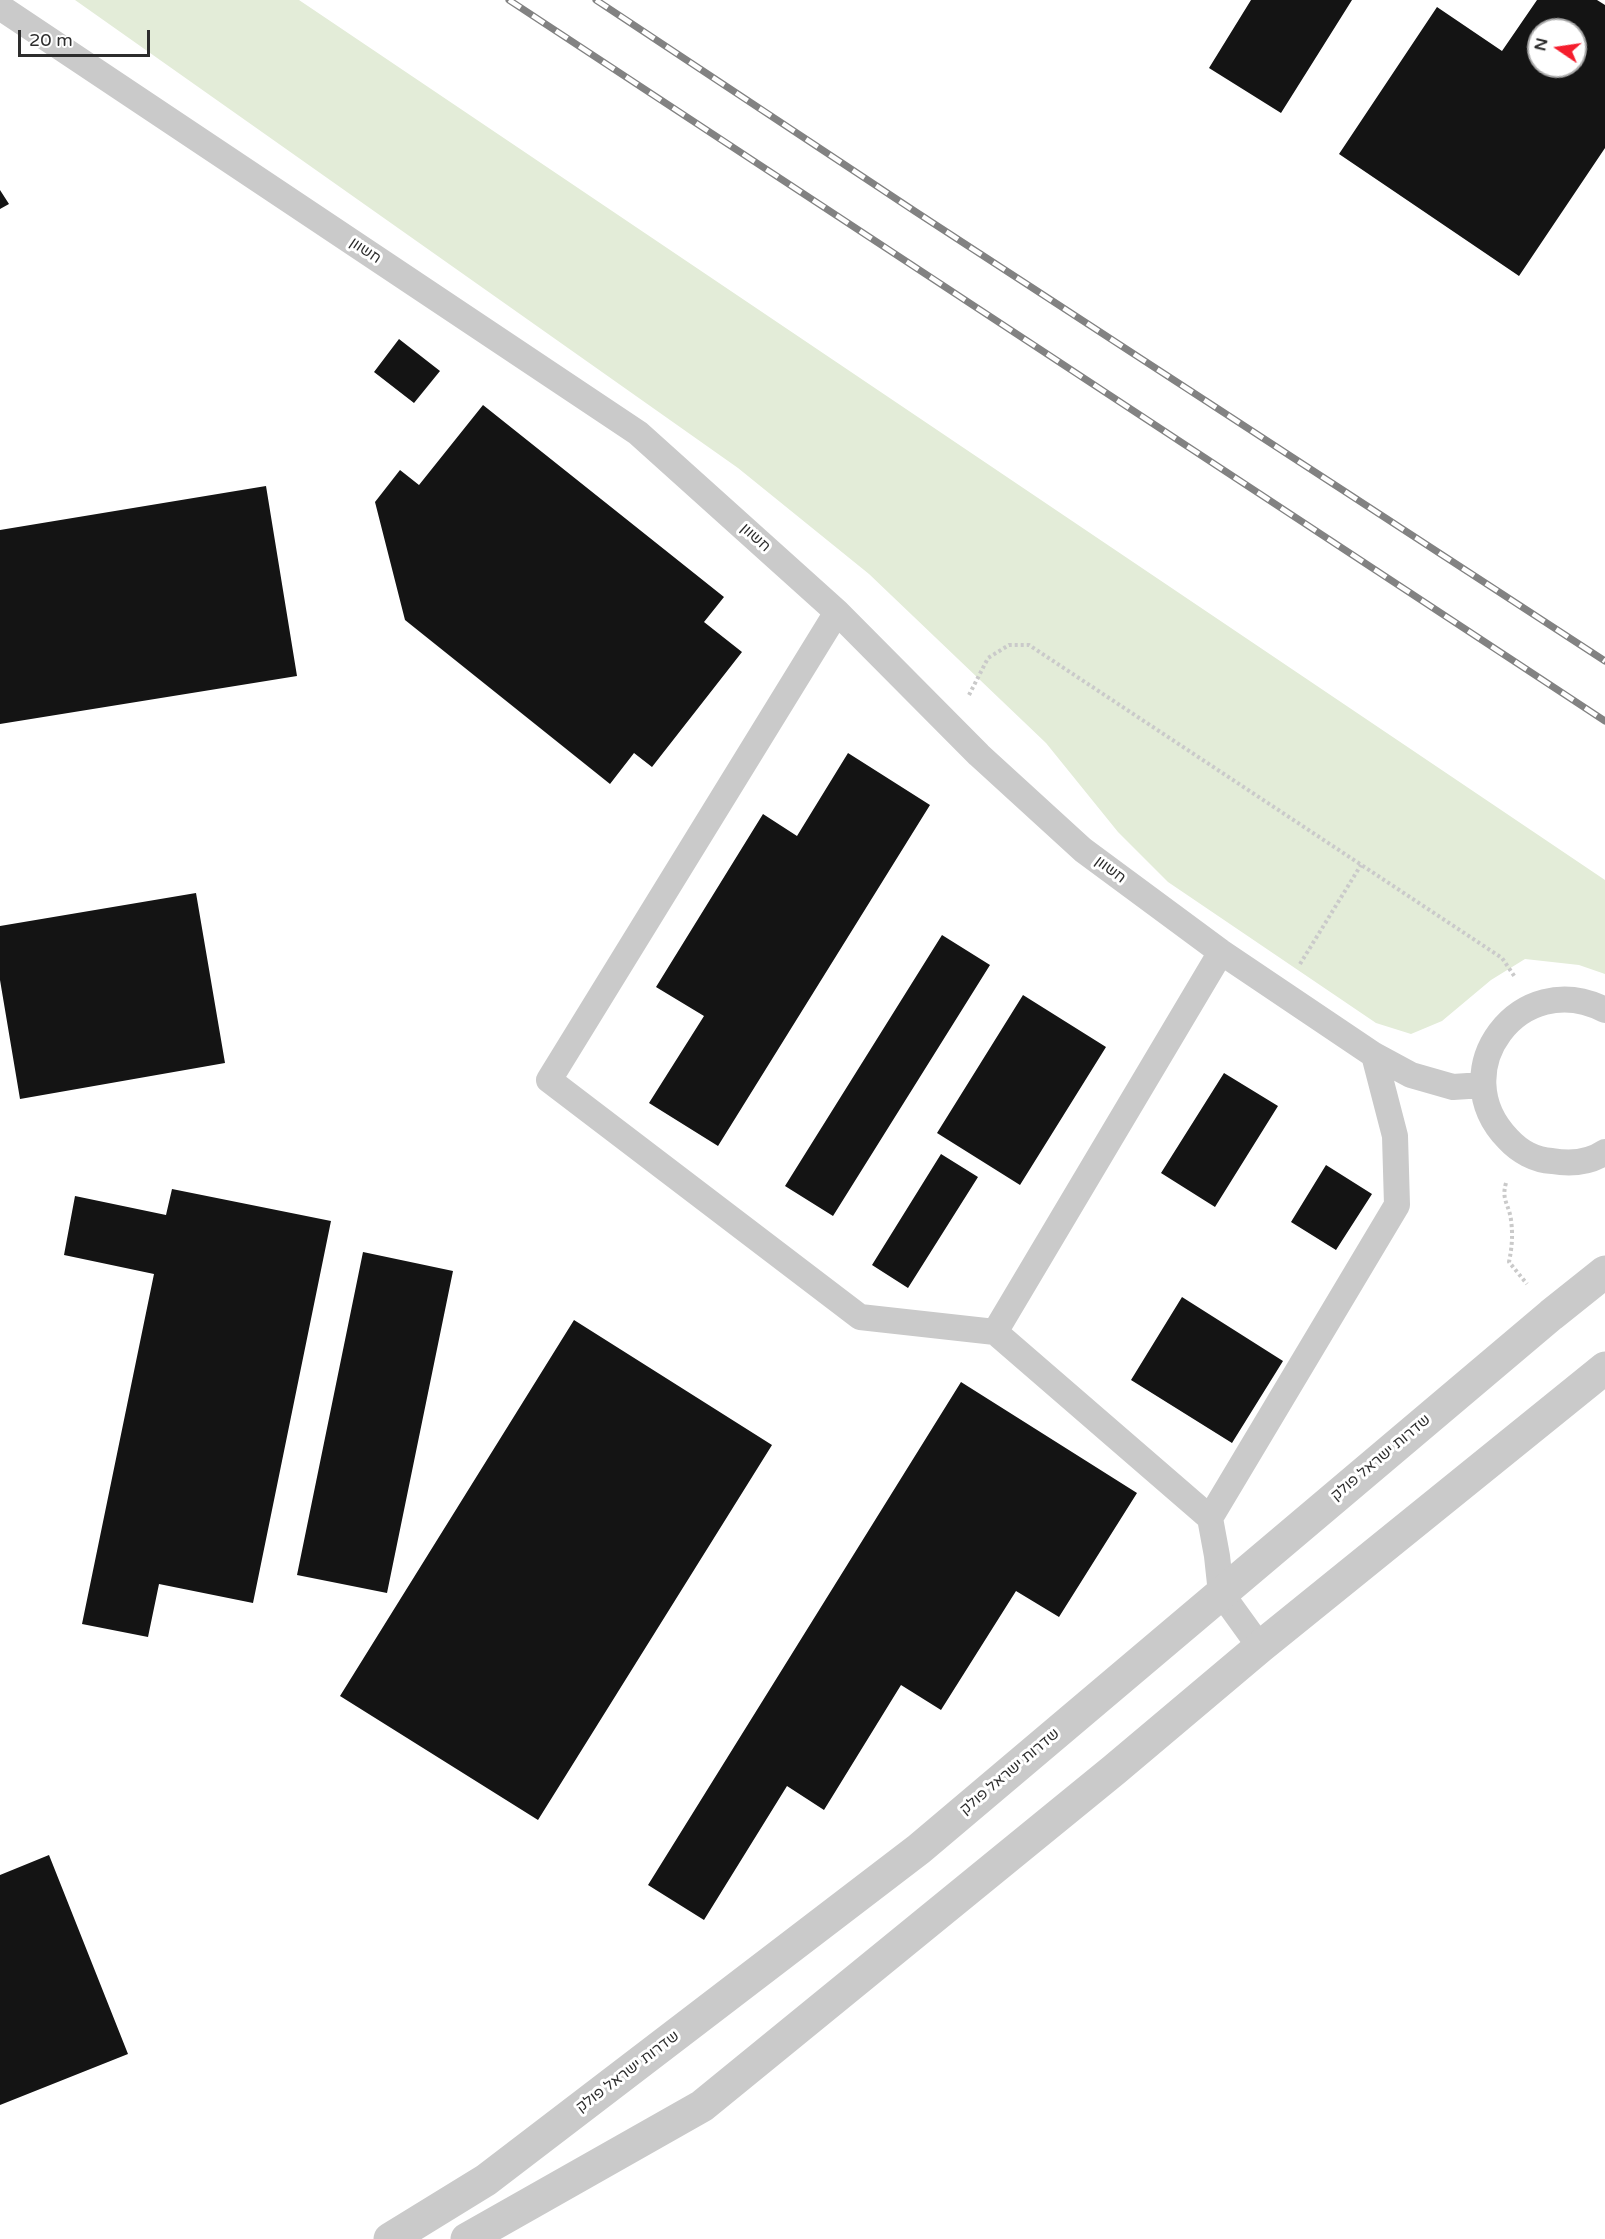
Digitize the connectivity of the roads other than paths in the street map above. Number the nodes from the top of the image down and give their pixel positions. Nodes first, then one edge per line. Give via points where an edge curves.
1 (0, 7) edge
2 (837, 612) junction
3 (1221, 952) junction
4 (1605, 1010) edge
5 (1374, 1055) junction
6 (1483, 1085) junction
7 (1605, 1152) edge
8 (1605, 1272) edge
9 (995, 1332) junction
10 (1605, 1368) edge
11 (1210, 1518) junction
12 (1221, 1593) junction
13 (1260, 1647) junction
14 (390, 2239) edge
15 (467, 2239) edge

1 - 2 lane, חשוון via 638,433
2 - 3 lane, חשוון via 952,729 1083,850
2 - 9 lane via 549,1080 860,1317
3 - 5 lane, חשוון
3 - 9 lane
4 - 6 lane via 1589,1002 1566,999 1545,1001 1524,1010 1506,1024 1493,1042 1485,1063
5 - 6 lane, חשוון via 1411,1075 1453,1088
5 - 11 lane via 1395,1136 1397,1205
6 - 7 lane via 1487,1107 1497,1127 1517,1148 1543,1160 1570,1164
8 - 12 street, שדרות ישראל פולק
9 - 11 lane
10 - 13 street
11 - 12 lane
12 - 13 lane
12 - 14 street, שדרות ישראל פולק via 920,1849 486,2180
13 - 15 street via 702,2106

